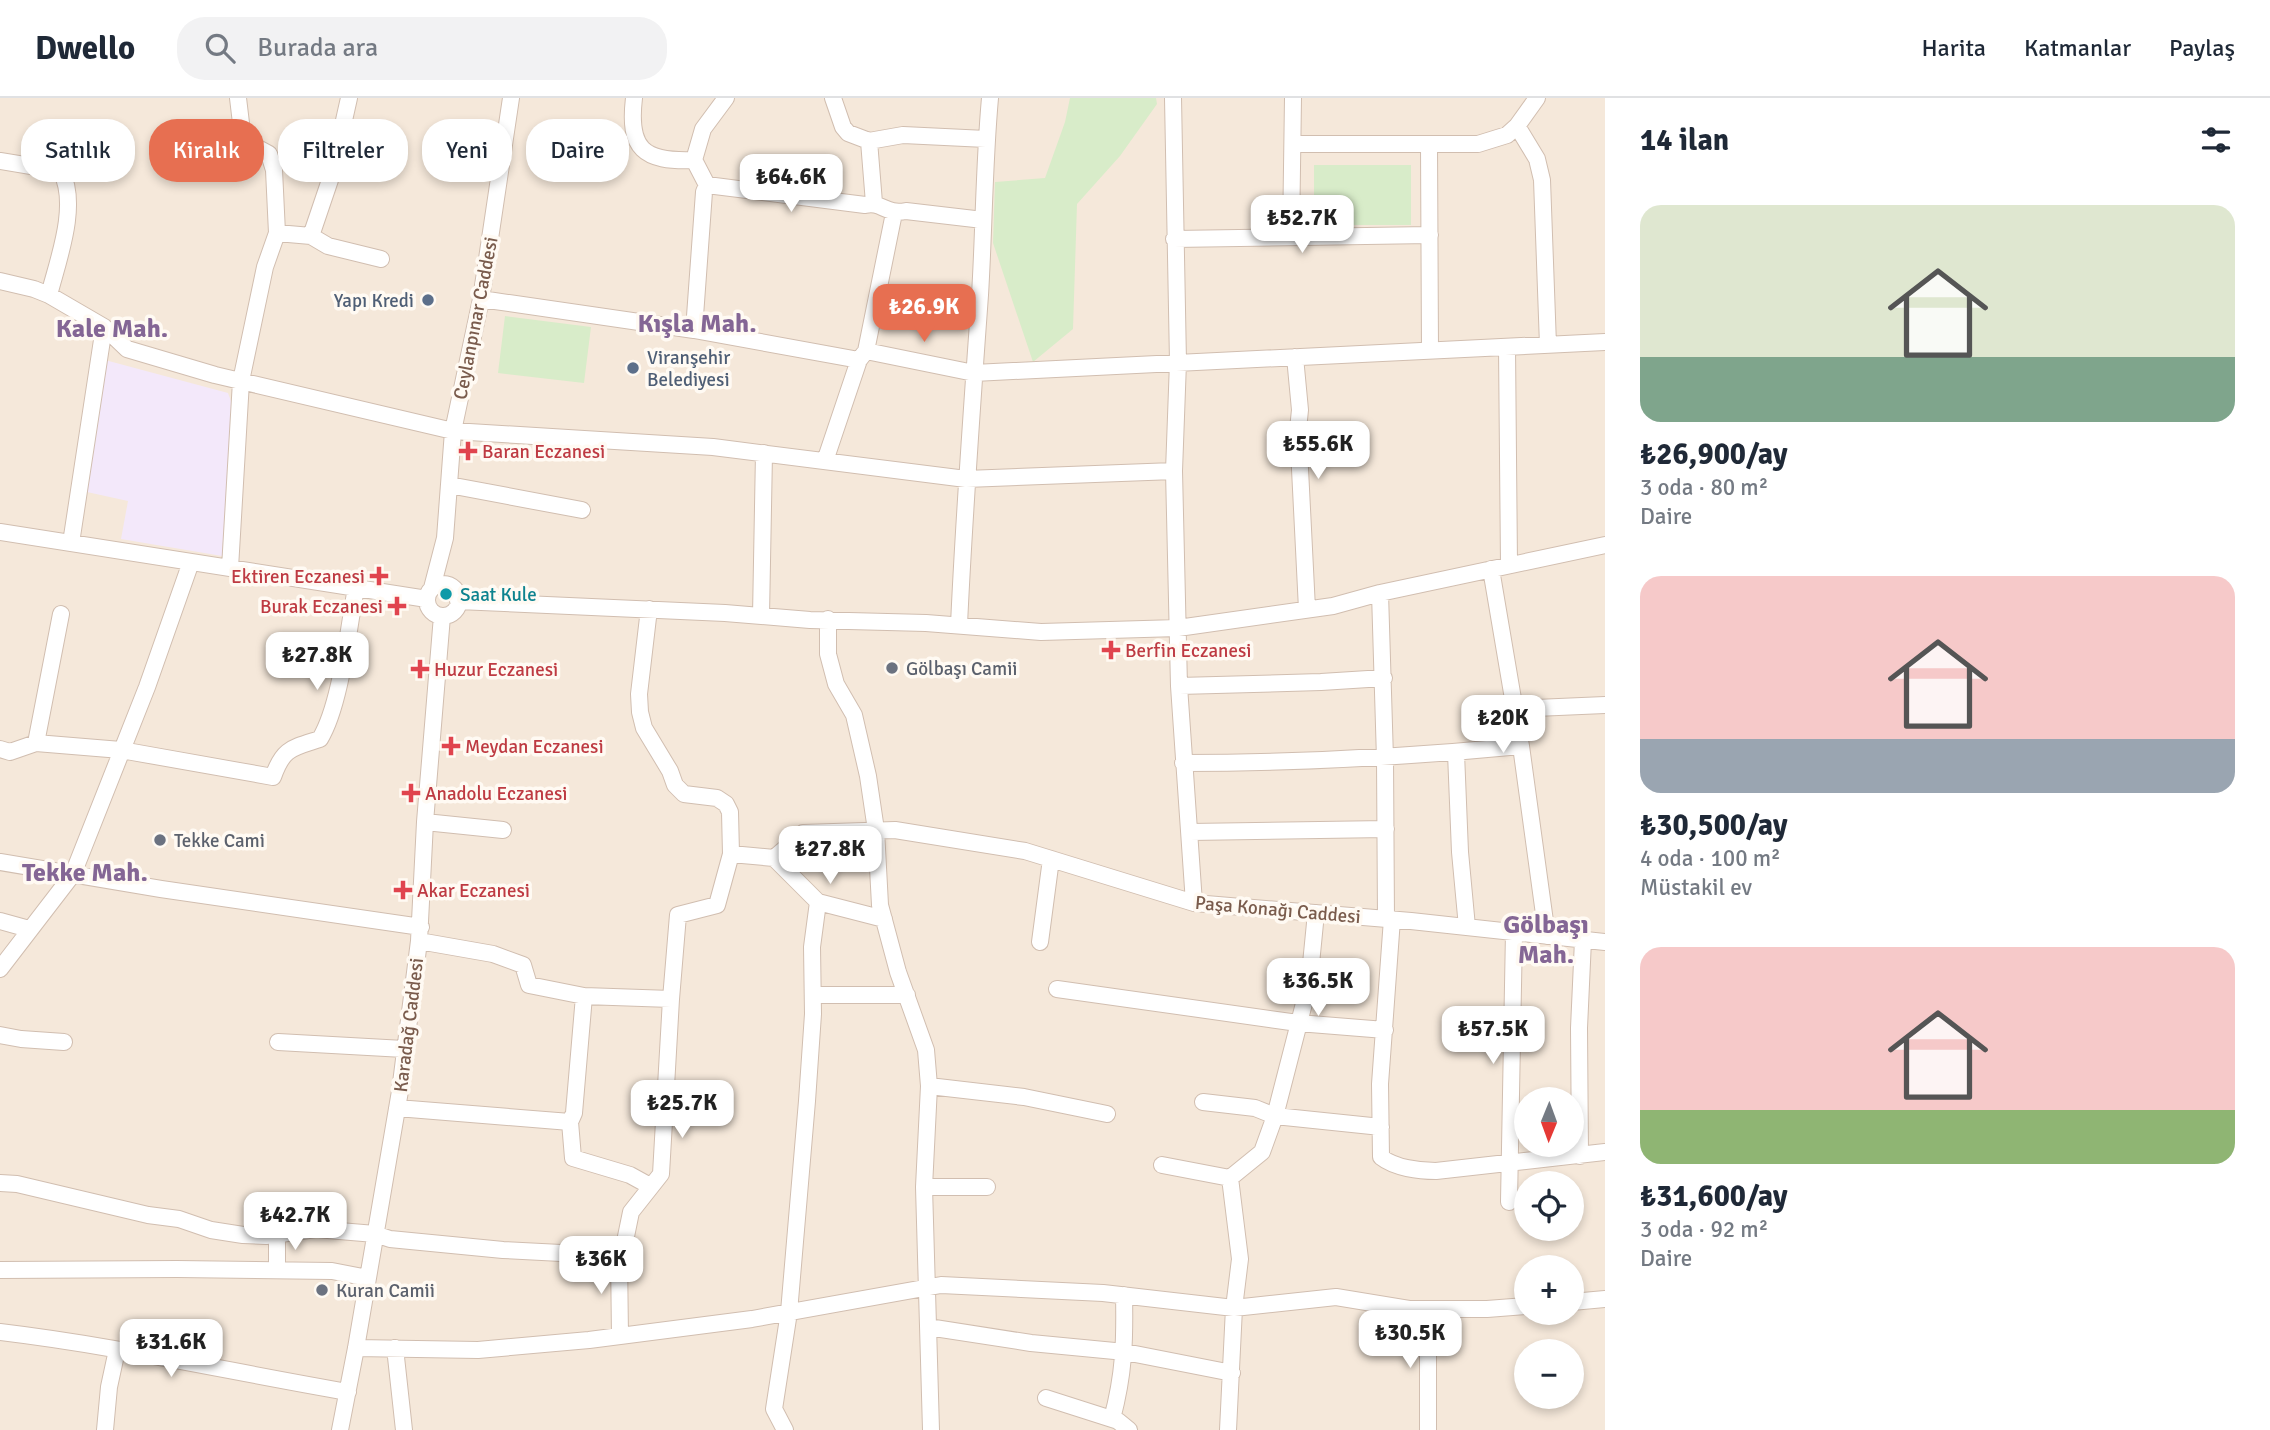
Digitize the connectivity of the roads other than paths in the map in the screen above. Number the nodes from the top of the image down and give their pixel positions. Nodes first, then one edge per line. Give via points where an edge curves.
1 (238, 98) edge
2 (349, 98) edge
3 (511, 98) edge
4 (634, 98) edge
5 (726, 98) edge
6 (833, 98) edge
7 (990, 98) edge
8 (1172, 98) edge
9 (1293, 98) edge
10 (1538, 98) edge
11 (1517, 126) junction
12 (986, 139) junction
13 (869, 141) junction
14 (1294, 144) junction
15 (1429, 144) junction
16 (694, 160) junction
17 (0, 161) edge
18 (707, 185) junction
19 (874, 203) junction
20 (894, 213) junction
21 (983, 220) junction
22 (277, 233) junction
23 (1430, 235) junction
24 (311, 236) junction
25 (1291, 237) junction
26 (1174, 239) junction
27 (382, 259) dead end
28 (0, 281) edge
29 (49, 295) junction
30 (481, 299) junction
31 (104, 327) junction
32 (694, 330) junction
33 (1605, 342) edge
34 (1548, 345) junction
35 (1507, 347) junction
36 (1430, 350) junction
37 (863, 356) junction
38 (1295, 356) junction
39 (1178, 362) junction
40 (974, 373) junction
41 (241, 381) junction
42 (453, 431) junction
43 (764, 453) junction
44 (825, 461) junction
45 (1174, 471) junction
46 (966, 479) junction
47 (449, 485) junction
48 (582, 510) dead end
49 (0, 532) edge
50 (445, 538) junction
51 (71, 543) junction
52 (1605, 545) edge
53 (191, 562) junction
54 (1509, 565) junction
55 (230, 568) junction
56 (1491, 569) junction
57 (356, 588) junction
58 (429, 593) junction
59 (1380, 593) junction
60 (455, 594) junction
61 (649, 609) junction
62 (1307, 609) junction
63 (61, 614) dead end
64 (442, 616) junction
65 (761, 616) junction
66 (828, 619) junction
67 (959, 625) junction
68 (1178, 628) junction
69 (1384, 678) junction
70 (1179, 686) junction
71 (1605, 705) edge
72 (1514, 709) junction
73 (36, 743) junction
74 (1521, 746) junction
75 (0, 749) edge
76 (121, 750) junction
77 (1456, 752) junction
78 (1385, 759) junction
79 (1183, 763) junction
80 (425, 822) junction
81 (1385, 829) junction
82 (503, 830) dead end
83 (876, 830) junction
84 (1190, 832) junction
85 (731, 854) junction
86 (774, 858) junction
87 (1051, 859) junction
88 (0, 862) edge
89 (73, 874) junction
90 (818, 902) junction
91 (1194, 903) junction
92 (1316, 913) junction
93 (884, 919) junction
94 (1389, 919) junction
95 (0, 921) edge
96 (1467, 927) junction
97 (29, 929) junction
98 (1514, 932) junction
99 (420, 934) junction
100 (1547, 936) junction
101 (1583, 940) junction
102 (1040, 942) dead end
103 (1605, 942) edge
104 (0, 969) edge
105 (1057, 989) dead end
106 (813, 995) junction
107 (906, 995) junction
108 (584, 996) junction
109 (671, 999) junction
110 (1298, 1023) junction
111 (1385, 1030) junction
112 (0, 1035) edge
113 (64, 1042) dead end
114 (278, 1042) dead end
115 (404, 1049) junction
116 (929, 1086) junction
117 (1579, 1087) edge
118 (1203, 1102) dead end
119 (397, 1108) junction
120 (1107, 1114) dead end
121 (1275, 1116) junction
122 (570, 1122) junction
123 (1381, 1127) junction
124 (1605, 1152) edge
125 (1584, 1155) edge
126 (1570, 1157) edge
127 (1510, 1163) junction
128 (1163, 1165) dead end
129 (1230, 1178) junction
130 (0, 1182) edge
131 (650, 1186) junction
132 (924, 1187) junction
133 (987, 1187) dead end
134 (1508, 1202) dead end
135 (277, 1233) junction
136 (375, 1234) junction
137 (619, 1256) junction
138 (0, 1270) edge
139 (276, 1270) junction
140 (368, 1278) junction
141 (926, 1287) junction
142 (1124, 1295) junction
143 (1605, 1299) edge
144 (1584, 1301) edge
145 (1514, 1307) edge
146 (1234, 1308) junction
147 (1428, 1309) junction
148 (789, 1312) junction
149 (928, 1327) junction
150 (0, 1332) edge
151 (620, 1336) junction
152 (356, 1348) junction
153 (395, 1349) junction
154 (117, 1350) junction
155 (1125, 1352) junction
156 (1232, 1373) junction
157 (348, 1392) junction
158 (1046, 1398) dead end
159 (1112, 1419) junction
160 (105, 1430) edge
161 (340, 1430) edge
162 (404, 1430) edge
163 (785, 1430) edge
164 (931, 1430) edge
165 (1129, 1430) edge
166 (1228, 1430) edge
167 (1428, 1430) edge

1 - 22 street via 243,139 269,153 274,170
2 - 24 street via 332,174
3 - 30 street, Ceylanpınar Caddesi
4 - 16 street via 632,118 639,147 671,161
5 - 16 street via 703,129
6 - 13 street via 843,127
7 - 12 street
8 - 26 street
9 - 14 street
10 - 11 street
11 - 15 street via 1507,135 1478,144
11 - 34 street via 1537,159 1542,180
12 - 13 street via 903,135
12 - 21 street
13 - 19 street
14 - 15 street
14 - 25 street
15 - 23 street
16 - 18 street
17 - 29 street via 49,167 61,171 65,178 68,218
18 - 19 street
18 - 32 street
19 - 20 street
20 - 21 street
20 - 37 street
21 - 40 street
22 - 24 street
22 - 41 street via 265,267
23 - 25 street
23 - 36 street
24 - 27 street via 328,246
25 - 26 street
26 - 39 street
28 - 29 street
29 - 31 street
30 - 32 street
30 - 42 street, Ceylanpınar Caddesi
31 - 41 street via 127,349
31 - 51 street
32 - 37 street
33 - 34 street
34 - 35 street
35 - 36 street
35 - 54 street
36 - 38 street
37 - 40 street
37 - 44 street
38 - 39 street
38 - 62 street
39 - 40 street
39 - 45 street
40 - 46 street
41 - 42 street
41 - 55 street
42 - 43 street
42 - 47 street, Ceylanpınar Caddesi
43 - 44 street
43 - 65 street
44 - 46 street
45 - 46 street
45 - 68 street
46 - 67 street
47 - 48 street
47 - 50 street, Ceylanpınar Caddesi
49 - 51 street
50 - 58 street
50 - 60 street
51 - 53 street
52 - 54 street
53 - 55 street
53 - 76 street
54 - 56 street
55 - 57 street
56 - 59 street
56 - 72 street
57 - 58 street
57 - 76 street via 326,728 320,739 288,749 273,777
58 - 60 street via 442,584
58 - 64 street via 429,608
59 - 62 street
59 - 69 street
60 - 61 street
60 - 64 street via 452,613
61 - 65 street
61 - 85 street via 639,694 643,728 684,794 717,798 726,804
62 - 68 street
63 - 73 street
64 - 80 street, Karadağ Caddesi
65 - 66 street
66 - 67 street
66 - 83 street via 828,654 836,684 854,715
67 - 68 street via 1041,632
68 - 70 street
69 - 70 street
69 - 78 street
70 - 79 street
71 - 72 street
72 - 74 street
73 - 75 street via 10,752
73 - 76 street
74 - 77 street
74 - 100 street
76 - 89 street
77 - 78 street
77 - 96 street
78 - 79 street
78 - 81 street
79 - 84 street
80 - 82 street
80 - 99 street, Karadağ Caddesi
81 - 84 street
81 - 94 street
83 - 86 street, Paşa Konağı Caddesi via 803,833
83 - 87 street, Paşa Konağı Caddesi via 1025,851
83 - 93 street
84 - 91 street
85 - 86 street
85 - 109 street via 717,905 678,915
86 - 90 street
87 - 91 street, Paşa Konağı Caddesi
87 - 102 street
88 - 89 street
89 - 97 street
89 - 99 street
90 - 93 street
90 - 106 street via 812,947
91 - 92 street, Paşa Konağı Caddesi
92 - 94 street, Paşa Konağı Caddesi
92 - 110 street via 1309,984
93 - 107 street
94 - 96 street, Paşa Konağı Caddesi
94 - 111 street
95 - 97 street
96 - 98 street, Paşa Konağı Caddesi
97 - 104 street
98 - 100 street, Paşa Konağı Caddesi
98 - 127 street
99 - 108 street via 523,965 529,985
99 - 115 street, Karadağ Caddesi
100 - 101 street, Paşa Konağı Caddesi
101 - 103 street, Paşa Konağı Caddesi
101 - 117 street
105 - 110 street
106 - 107 street
106 - 148 street
107 - 116 street via 926,1050
108 - 109 street
108 - 122 street via 575,1113
109 - 131 street via 661,1174
110 - 111 street
110 - 121 street
111 - 123 street
112 - 113 street
114 - 115 street
115 - 119 street, Karadağ Caddesi
116 - 120 street via 1024,1097
116 - 132 street
118 - 121 street via 1255,1108
119 - 122 street
119 - 136 street, Karadağ Caddesi
121 - 123 street
121 - 129 street via 1262,1153
122 - 131 street via 573,1158 630,1175
123 - 127 street via 1381,1157 1390,1164 1436,1171
124 - 125 street
126 - 127 street
127 - 134 street
128 - 129 street
129 - 146 street via 1240,1259
130 - 135 street via 243,1236
131 - 137 street via 631,1212
132 - 133 street
132 - 141 street
135 - 136 street via 316,1229
135 - 139 street
136 - 137 street via 403,1241
136 - 140 street, Karadağ Caddesi
137 - 151 street
138 - 139 street
139 - 140 street via 332,1271
140 - 152 street, Karadağ Caddesi
141 - 142 street
141 - 148 street
141 - 149 street
142 - 146 street
142 - 155 street
143 - 144 street
145 - 147 street
146 - 147 street via 1336,1297
146 - 156 street
147 - 167 street
148 - 151 street
148 - 163 street via 774,1409
149 - 155 street
149 - 164 street
150 - 154 street
151 - 153 street via 478,1350
152 - 153 street
152 - 157 street, Karadağ Caddesi
153 - 162 street
154 - 157 street
154 - 160 street
155 - 156 street
155 - 159 street
156 - 166 street
157 - 161 street, Karadağ Caddesi
158 - 159 street
159 - 165 street

